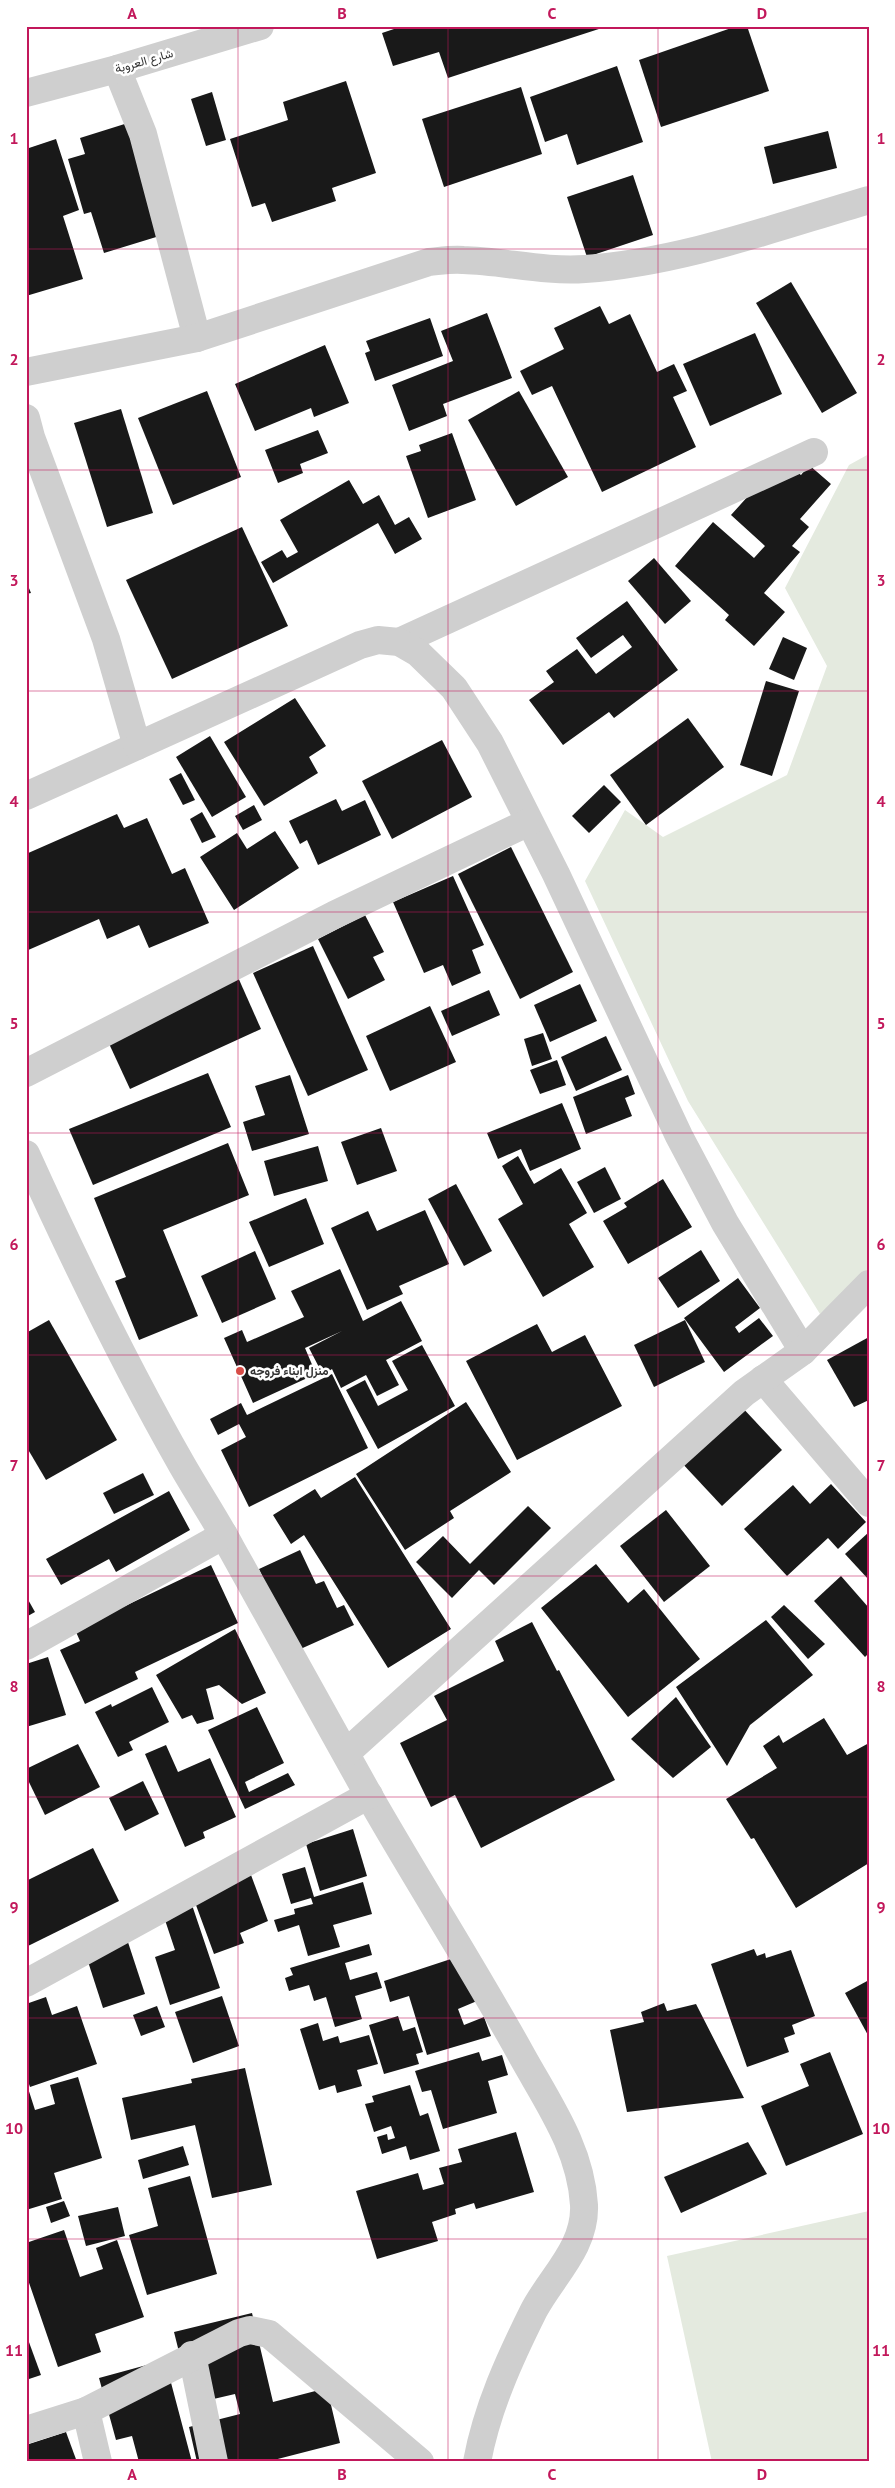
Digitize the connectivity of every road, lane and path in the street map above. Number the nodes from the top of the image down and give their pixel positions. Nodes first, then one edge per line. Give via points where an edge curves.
1 (260, 26) edge
2 (118, 69) junction
3 (26, 93) edge
4 (869, 200) edge
5 (197, 338) junction
6 (26, 372) edge
7 (26, 418) edge
8 (814, 452) dead end
9 (399, 642) junction
10 (137, 746) junction
11 (26, 796) edge
12 (529, 822) junction
13 (26, 1072) edge
14 (26, 1154) edge
15 (869, 1284) edge
16 (803, 1351) junction
17 (763, 1379) junction
18 (869, 1503) edge
19 (224, 1535) junction
20 (26, 1646) edge
21 (346, 1753) junction
22 (368, 1795) junction
23 (26, 1983) edge
24 (192, 2355) junction
25 (86, 2410) junction
26 (26, 2430) edge
27 (98, 2462) edge
28 (214, 2462) edge
29 (420, 2462) edge
30 (478, 2462) edge

1 - 2 street, شارع العروبة
2 - 3 street, شارع العروبة
2 - 5 street via 144,134
4 - 5 street via 634,265 582,269 462,259 429,262
5 - 6 street
7 - 10 street via 106,639
8 - 9 street
9 - 10 street via 378,640 360,645
9 - 12 street via 418,653 454,688 490,743
10 - 11 street
12 - 13 street via 334,915
12 - 16 street via 684,1144 725,1223
14 - 19 street via 123,1354 182,1465
15 - 16 street
16 - 17 street
17 - 18 street
17 - 21 street
19 - 20 street
19 - 21 street
21 - 22 street
22 - 23 street
22 - 30 street via 477,1975 571,2145 582,2184 584,2210 570,2258 537,2304 502,2378 482,2438
24 - 25 street
24 - 28 street
24 - 29 street via 250,2330 269,2334
25 - 26 street
25 - 27 street

